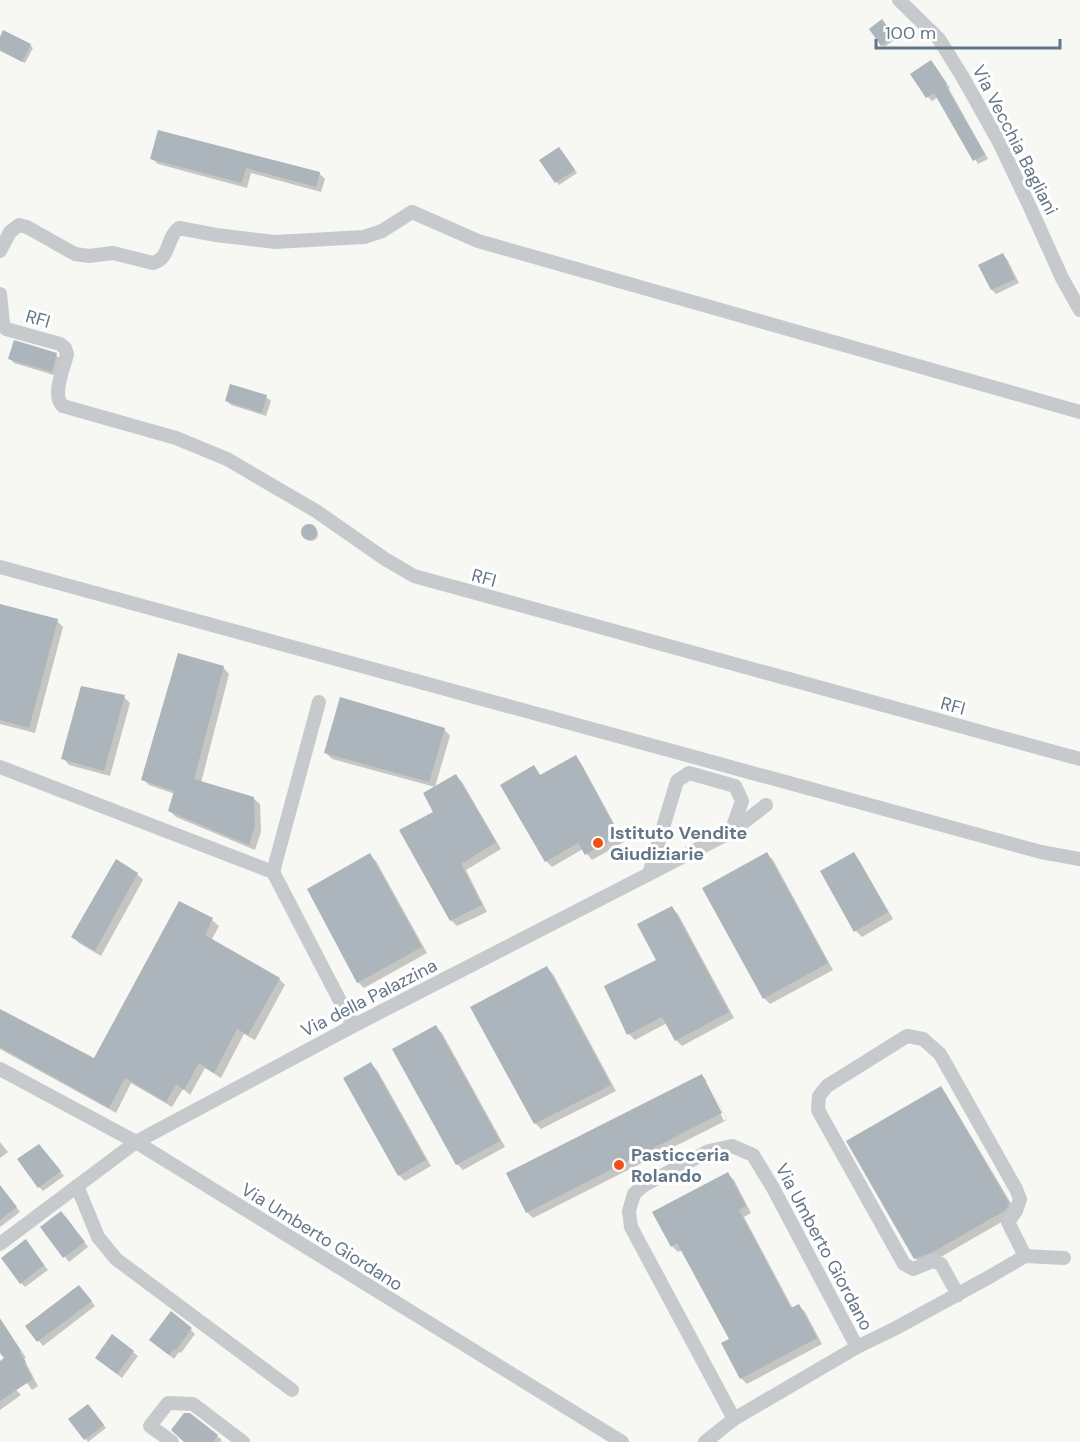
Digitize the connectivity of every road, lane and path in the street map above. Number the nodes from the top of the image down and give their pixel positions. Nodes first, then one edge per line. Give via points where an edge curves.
1 (898, 0) edge
2 (0, 250) edge
3 (0, 294) edge
4 (1080, 310) edge
5 (1080, 412) edge
6 (0, 567) edge
7 (319, 702) dead end
8 (1080, 759) edge
9 (2, 772) edge
10 (766, 805) dead end
11 (731, 832) junction
12 (1080, 859) edge
13 (273, 873) junction
14 (649, 874) junction
15 (353, 1026) junction
16 (0, 1069) edge
17 (136, 1142) junction
18 (77, 1186) junction
19 (0, 1244) edge
20 (1025, 1256) junction
21 (1064, 1258) dead end
22 (958, 1295) junction
23 (857, 1347) junction
24 (292, 1390) dead end
25 (734, 1419) junction
26 (172, 1442) edge
27 (243, 1442) edge
28 (622, 1442) edge
29 (705, 1442) edge

1 - 4 street, Via Vecchia Bagliani via 939,39 963,76
2 - 5 street via 13,228 23,225 75,255 113,253 153,262 163,257 179,228 275,242 364,237 412,212 478,241
3 - 8 street, RFI via 6,329 65,348 57,396 63,406 176,438 227,459 316,511 414,576
6 - 12 street via 1041,852
7 - 13 street
9 - 13 street
10 - 11 street, Via della Palazzina
11 - 14 street, Via della Palazzina
11 - 14 street via 742,801 735,786 689,773 677,781
13 - 15 street
14 - 15 street, Via della Palazzina
15 - 17 street, Via della Palazzina
16 - 17 street, Via Umberto Giordano
17 - 18 street, Via della Palazzina
17 - 28 street, Via Umberto Giordano
18 - 19 street, Via della Palazzina
18 - 24 street via 98,1237 116,1259
20 - 21 street
20 - 22 street
20 - 22 street via 1008,1222 1020,1199 1016,1189 940,1054 923,1039 907,1036 827,1086 819,1096 818,1110 904,1264 914,1269 933,1261 941,1264
22 - 23 street
23 - 25 street
23 - 25 street, Via Umberto Giordano via 753,1155 732,1146 709,1151 644,1185 634,1194 629,1210 631,1227
25 - 29 street
26 - 27 street via 150,1426 168,1403 193,1404

